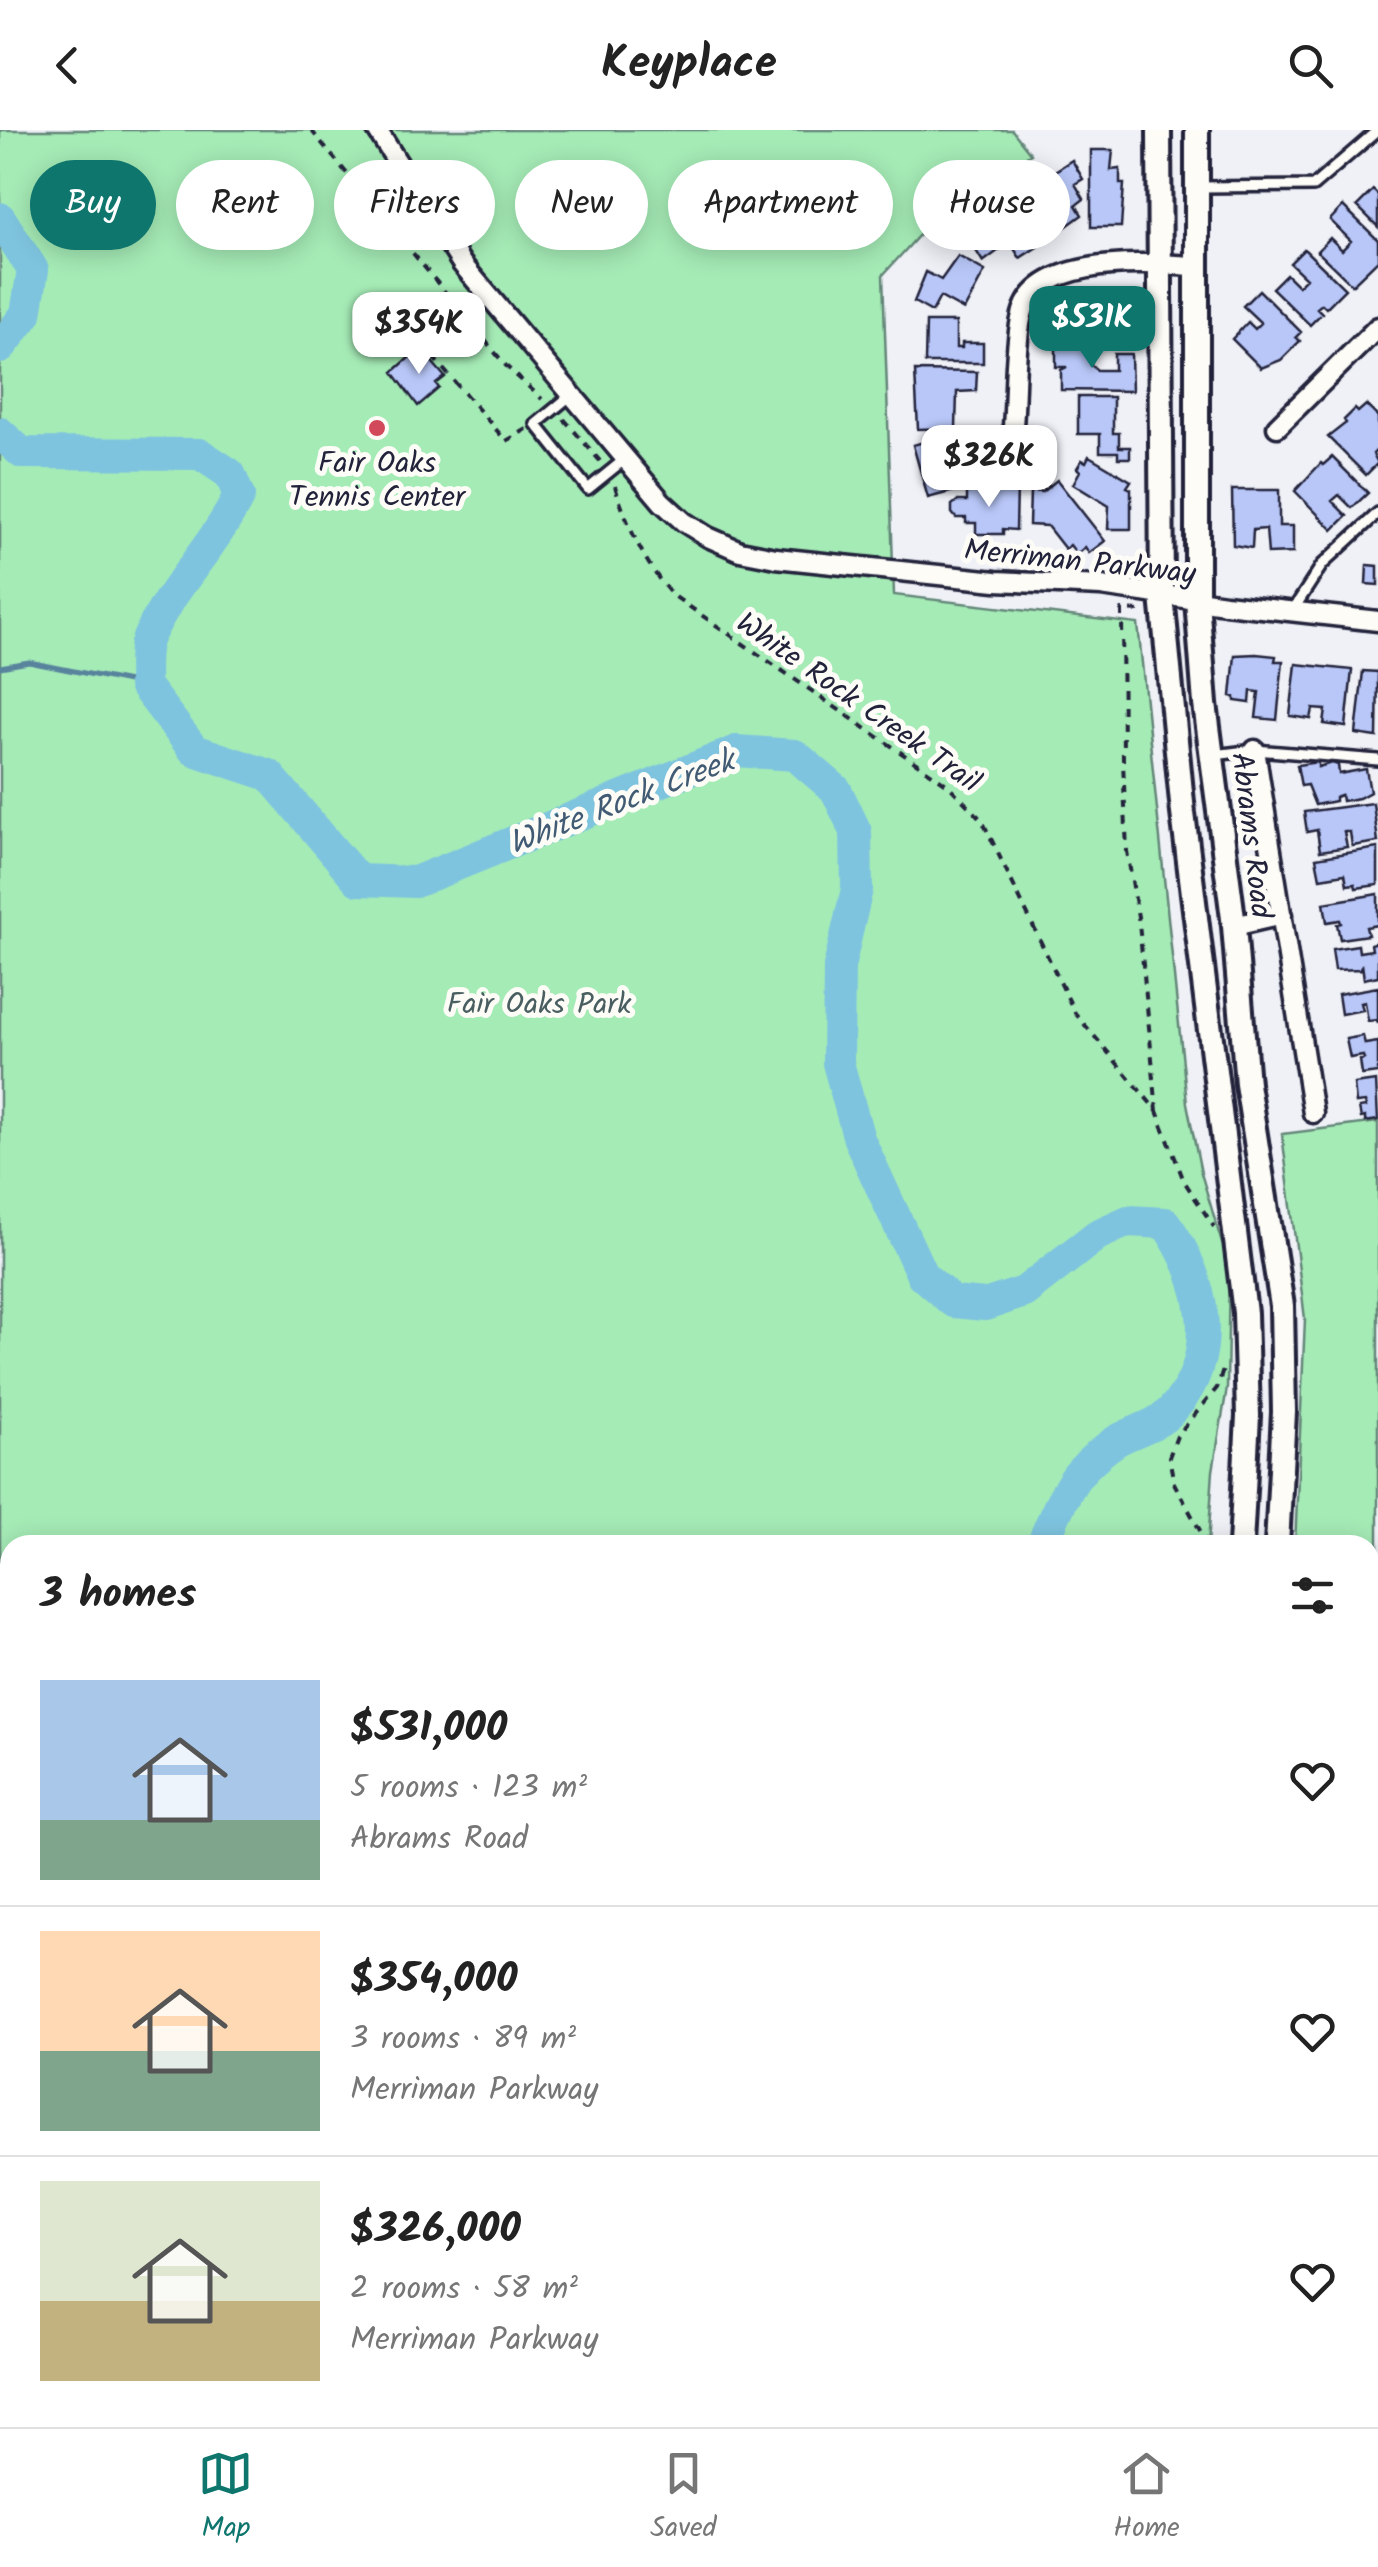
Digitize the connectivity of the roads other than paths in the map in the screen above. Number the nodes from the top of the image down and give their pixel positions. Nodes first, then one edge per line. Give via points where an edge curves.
1 (377, 130) edge
2 (1160, 130) edge
3 (1197, 130) edge
4 (1378, 130) edge
5 (1197, 187) junction
6 (1161, 264) junction
7 (1197, 266) junction
8 (1378, 327) edge
9 (570, 396) junction
10 (1013, 426) dead end
11 (1277, 426) dead end
12 (625, 459) junction
13 (1378, 512) edge
14 (1162, 596) junction
15 (1197, 600) junction
16 (1292, 612) junction
17 (1378, 621) edge
18 (1256, 750) junction
19 (1212, 756) junction
20 (1378, 760) edge
21 (1282, 915) junction
22 (1234, 926) junction
23 (1197, 933) junction
24 (1313, 1113) dead end
25 (1242, 1535) edge
26 (1278, 1535) edge

1 - 9 street, Merriman Parkway via 452,250
2 - 6 main road
3 - 5 main road, Abrams Road
4 - 5 lane via 1313,186
5 - 7 main road, Abrams Road
6 - 7 street
6 - 10 street via 1069,271 1028,299 1020,318
6 - 14 main road
7 - 15 main road, Abrams Road
8 - 11 street
9 - 12 street, Merriman Parkway
9 - 12 lane via 536,424 588,489
12 - 14 street, Merriman Parkway via 684,522 740,552
13 - 16 lane via 1322,565
14 - 15 street, Merriman Parkway
14 - 23 main road
15 - 16 street, Merriman Parkway
15 - 19 main road, Abrams Road
16 - 17 street, Merriman Parkway
18 - 19 lane
18 - 20 lane
18 - 21 street
19 - 22 main road, Abrams Road
21 - 22 street
21 - 24 street
22 - 23 main road
22 - 26 main road, Abrams Road via 1248,1084 1282,1306
23 - 25 main road via 1245,1312

